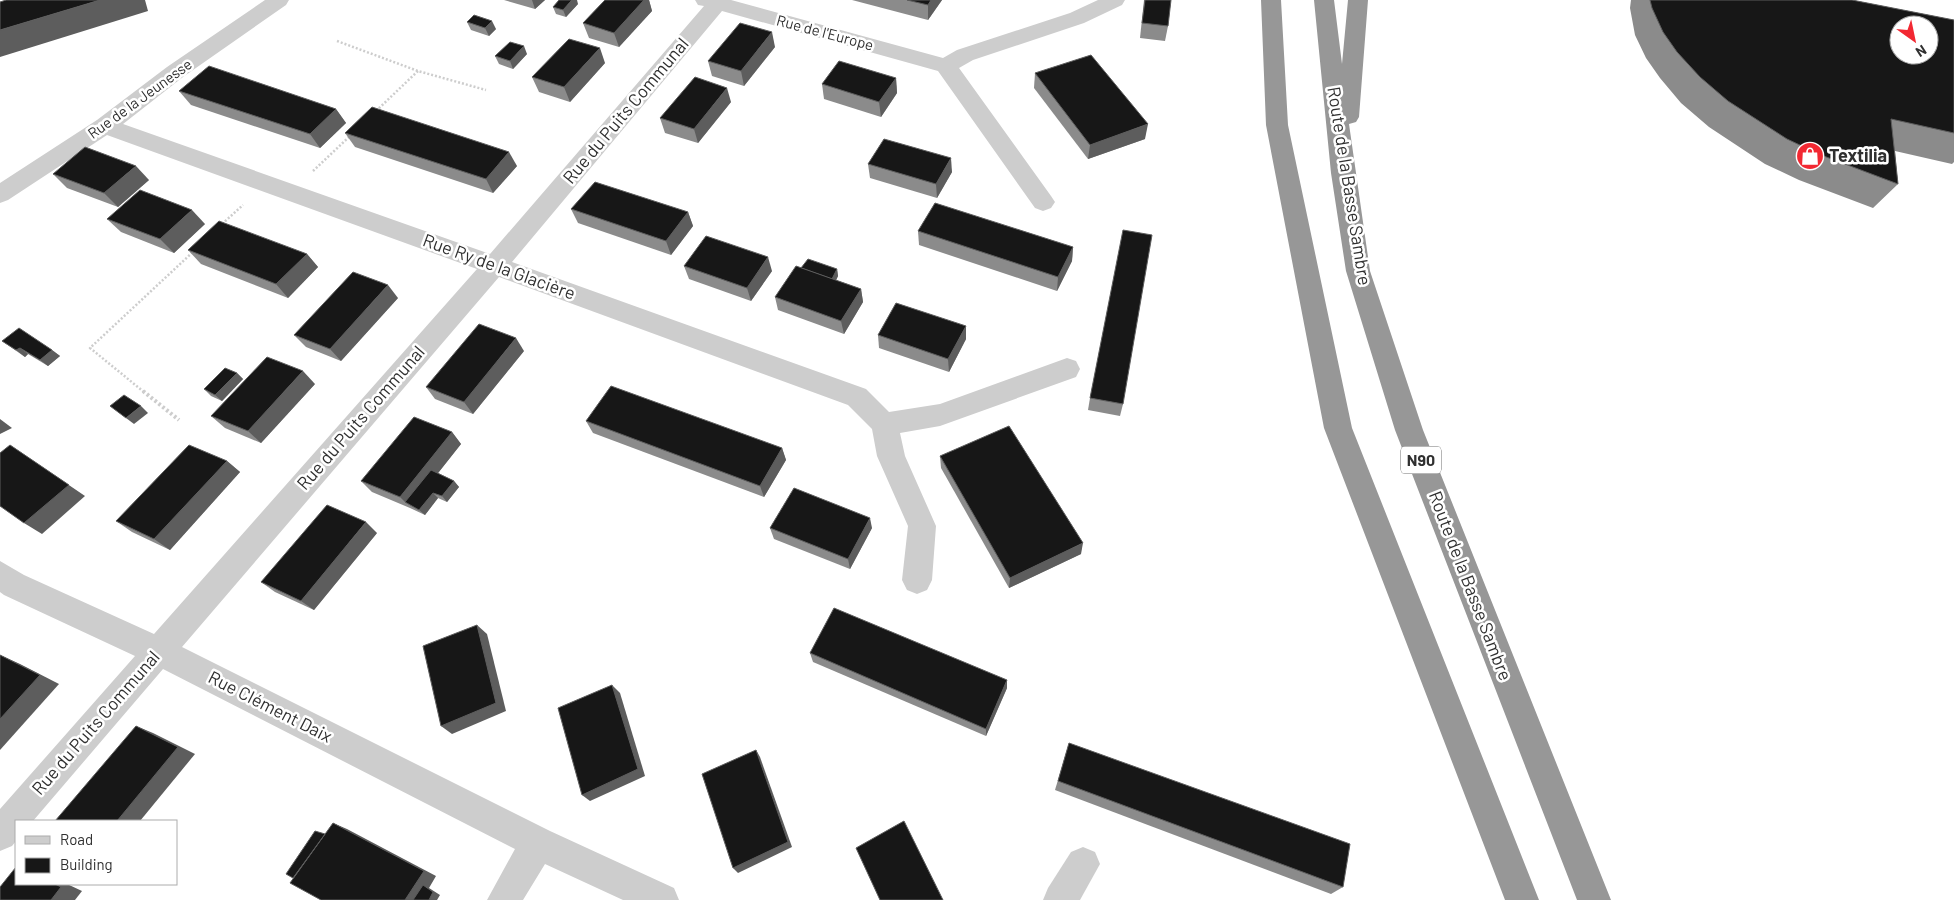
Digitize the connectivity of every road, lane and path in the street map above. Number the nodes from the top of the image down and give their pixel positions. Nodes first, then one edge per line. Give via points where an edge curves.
1 (279, 0) edge
2 (1115, 0) edge
3 (1271, 0) edge
4 (1324, 0) edge
5 (1358, 0) edge
6 (714, 1) edge
7 (337, 41) dead end
8 (946, 66) junction
9 (418, 71) junction
10 (486, 90) dead end
11 (376, 112) edge
12 (105, 126) junction
13 (354, 132) edge
14 (1342, 173) junction
15 (266, 184) junction
16 (291, 193) junction
17 (0, 194) edge
18 (1043, 202) dead end
19 (216, 230) edge
20 (195, 250) edge
21 (494, 266) junction
22 (1067, 369) dead end
23 (179, 420) dead end
24 (884, 424) junction
25 (0, 575) edge
26 (917, 580) dead end
27 (158, 651) junction
28 (0, 834) edge
29 (538, 843) junction
30 (1083, 864) dead end
31 (504, 900) edge
32 (662, 900) edge
33 (1060, 900) edge
34 (1522, 900) edge
35 (1594, 900) edge

1 - 12 street, Rue de la Jeunesse via 175,72
2 - 8 street via 1077,18 965,55
3 - 34 highway via 1277,125 1338,428
4 - 14 highway, Route de la Basse Sambre / N90
5 - 14 highway
6 - 8 street, Rue de l'Europe
6 - 21 street, Rue du Puits Communal
7 - 9 path
8 - 18 street
9 - 10 path
9 - 11 path
12 - 15 street, Rue Ry de la Glacière
12 - 17 street, Rue de la Jeunesse
13 - 16 path
14 - 35 highway, Route de la Basse Sambre / N90 via 1358,272 1409,430
15 - 16 street, Rue Ry de la Glacière
15 - 19 path
16 - 21 street, Rue Ry de la Glacière
20 - 23 path via 90,348
21 - 24 street, Rue Ry de la Glacière via 857,397
21 - 27 street, Rue du Puits Communal
22 - 24 street via 940,416
24 - 26 street via 891,456 922,526
25 - 27 street, Rue Clément Daix via 14,585
27 - 28 street, Rue du Puits Communal
27 - 29 street, Rue Clément Daix
29 - 31 street
29 - 32 street, Rue Clément Daix
30 - 33 street

